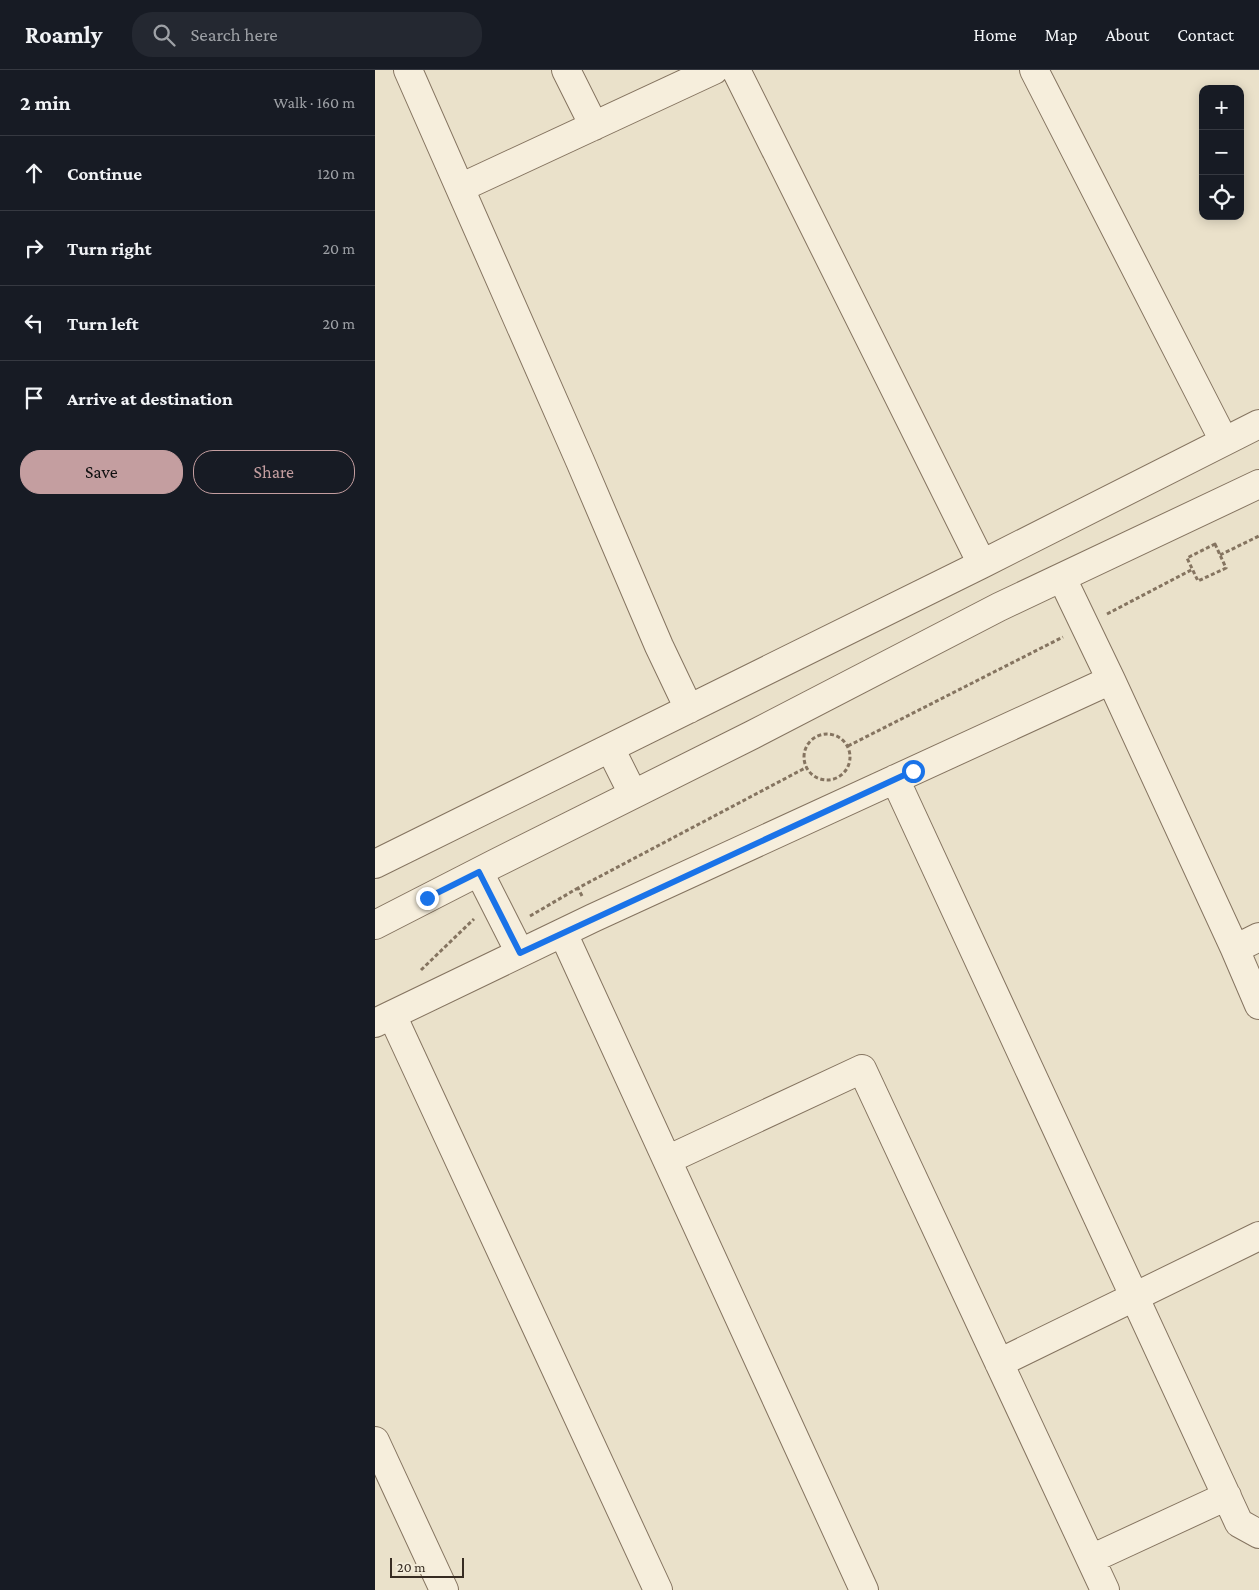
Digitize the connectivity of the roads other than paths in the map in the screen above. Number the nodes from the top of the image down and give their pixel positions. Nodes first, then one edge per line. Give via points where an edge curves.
1 (408, 70) edge
2 (566, 70) edge
3 (714, 70) edge
4 (736, 70) edge
5 (1034, 70) edge
6 (594, 126) junction
7 (460, 188) junction
8 (1259, 424) edge
9 (1225, 441) junction
10 (1259, 484) edge
11 (982, 564) junction
12 (1062, 578) junction
13 (1111, 680) junction
14 (689, 709) junction
15 (610, 748) junction
16 (895, 779) junction
17 (633, 794) junction
18 (375, 864) edge
19 (479, 872) junction
20 (375, 925) edge
21 (563, 933) junction
22 (1247, 943) edge
23 (520, 953) junction
24 (1259, 1005) edge
25 (384, 1019) edge
26 (667, 1160) junction
27 (1259, 1236) edge
28 (1134, 1295) junction
29 (999, 1362) junction
30 (375, 1441) edge
31 (1227, 1496) junction
32 (1259, 1534) edge
33 (1091, 1559) junction
34 (444, 1590) edge
35 (658, 1590) edge
36 (864, 1590) edge
37 (1105, 1590) edge

1 - 7 street
2 - 6 street
3 - 6 street
4 - 11 street
5 - 9 street
6 - 7 street
7 - 14 street
8 - 9 street
9 - 11 street
10 - 12 street
11 - 14 street
12 - 13 street
12 - 17 street
13 - 16 street
13 - 22 street
14 - 15 street
15 - 17 street
15 - 18 street
16 - 21 street
16 - 28 street
17 - 19 street
19 - 20 street
19 - 23 street
21 - 23 street
21 - 26 street
22 - 24 street
23 - 25 street
25 - 35 street via 430,1100
26 - 29 street via 862,1069
26 - 36 street
27 - 28 street
28 - 29 street
28 - 31 street
29 - 33 street
30 - 34 street
31 - 32 street via 1239,1523
31 - 33 street
33 - 37 street

